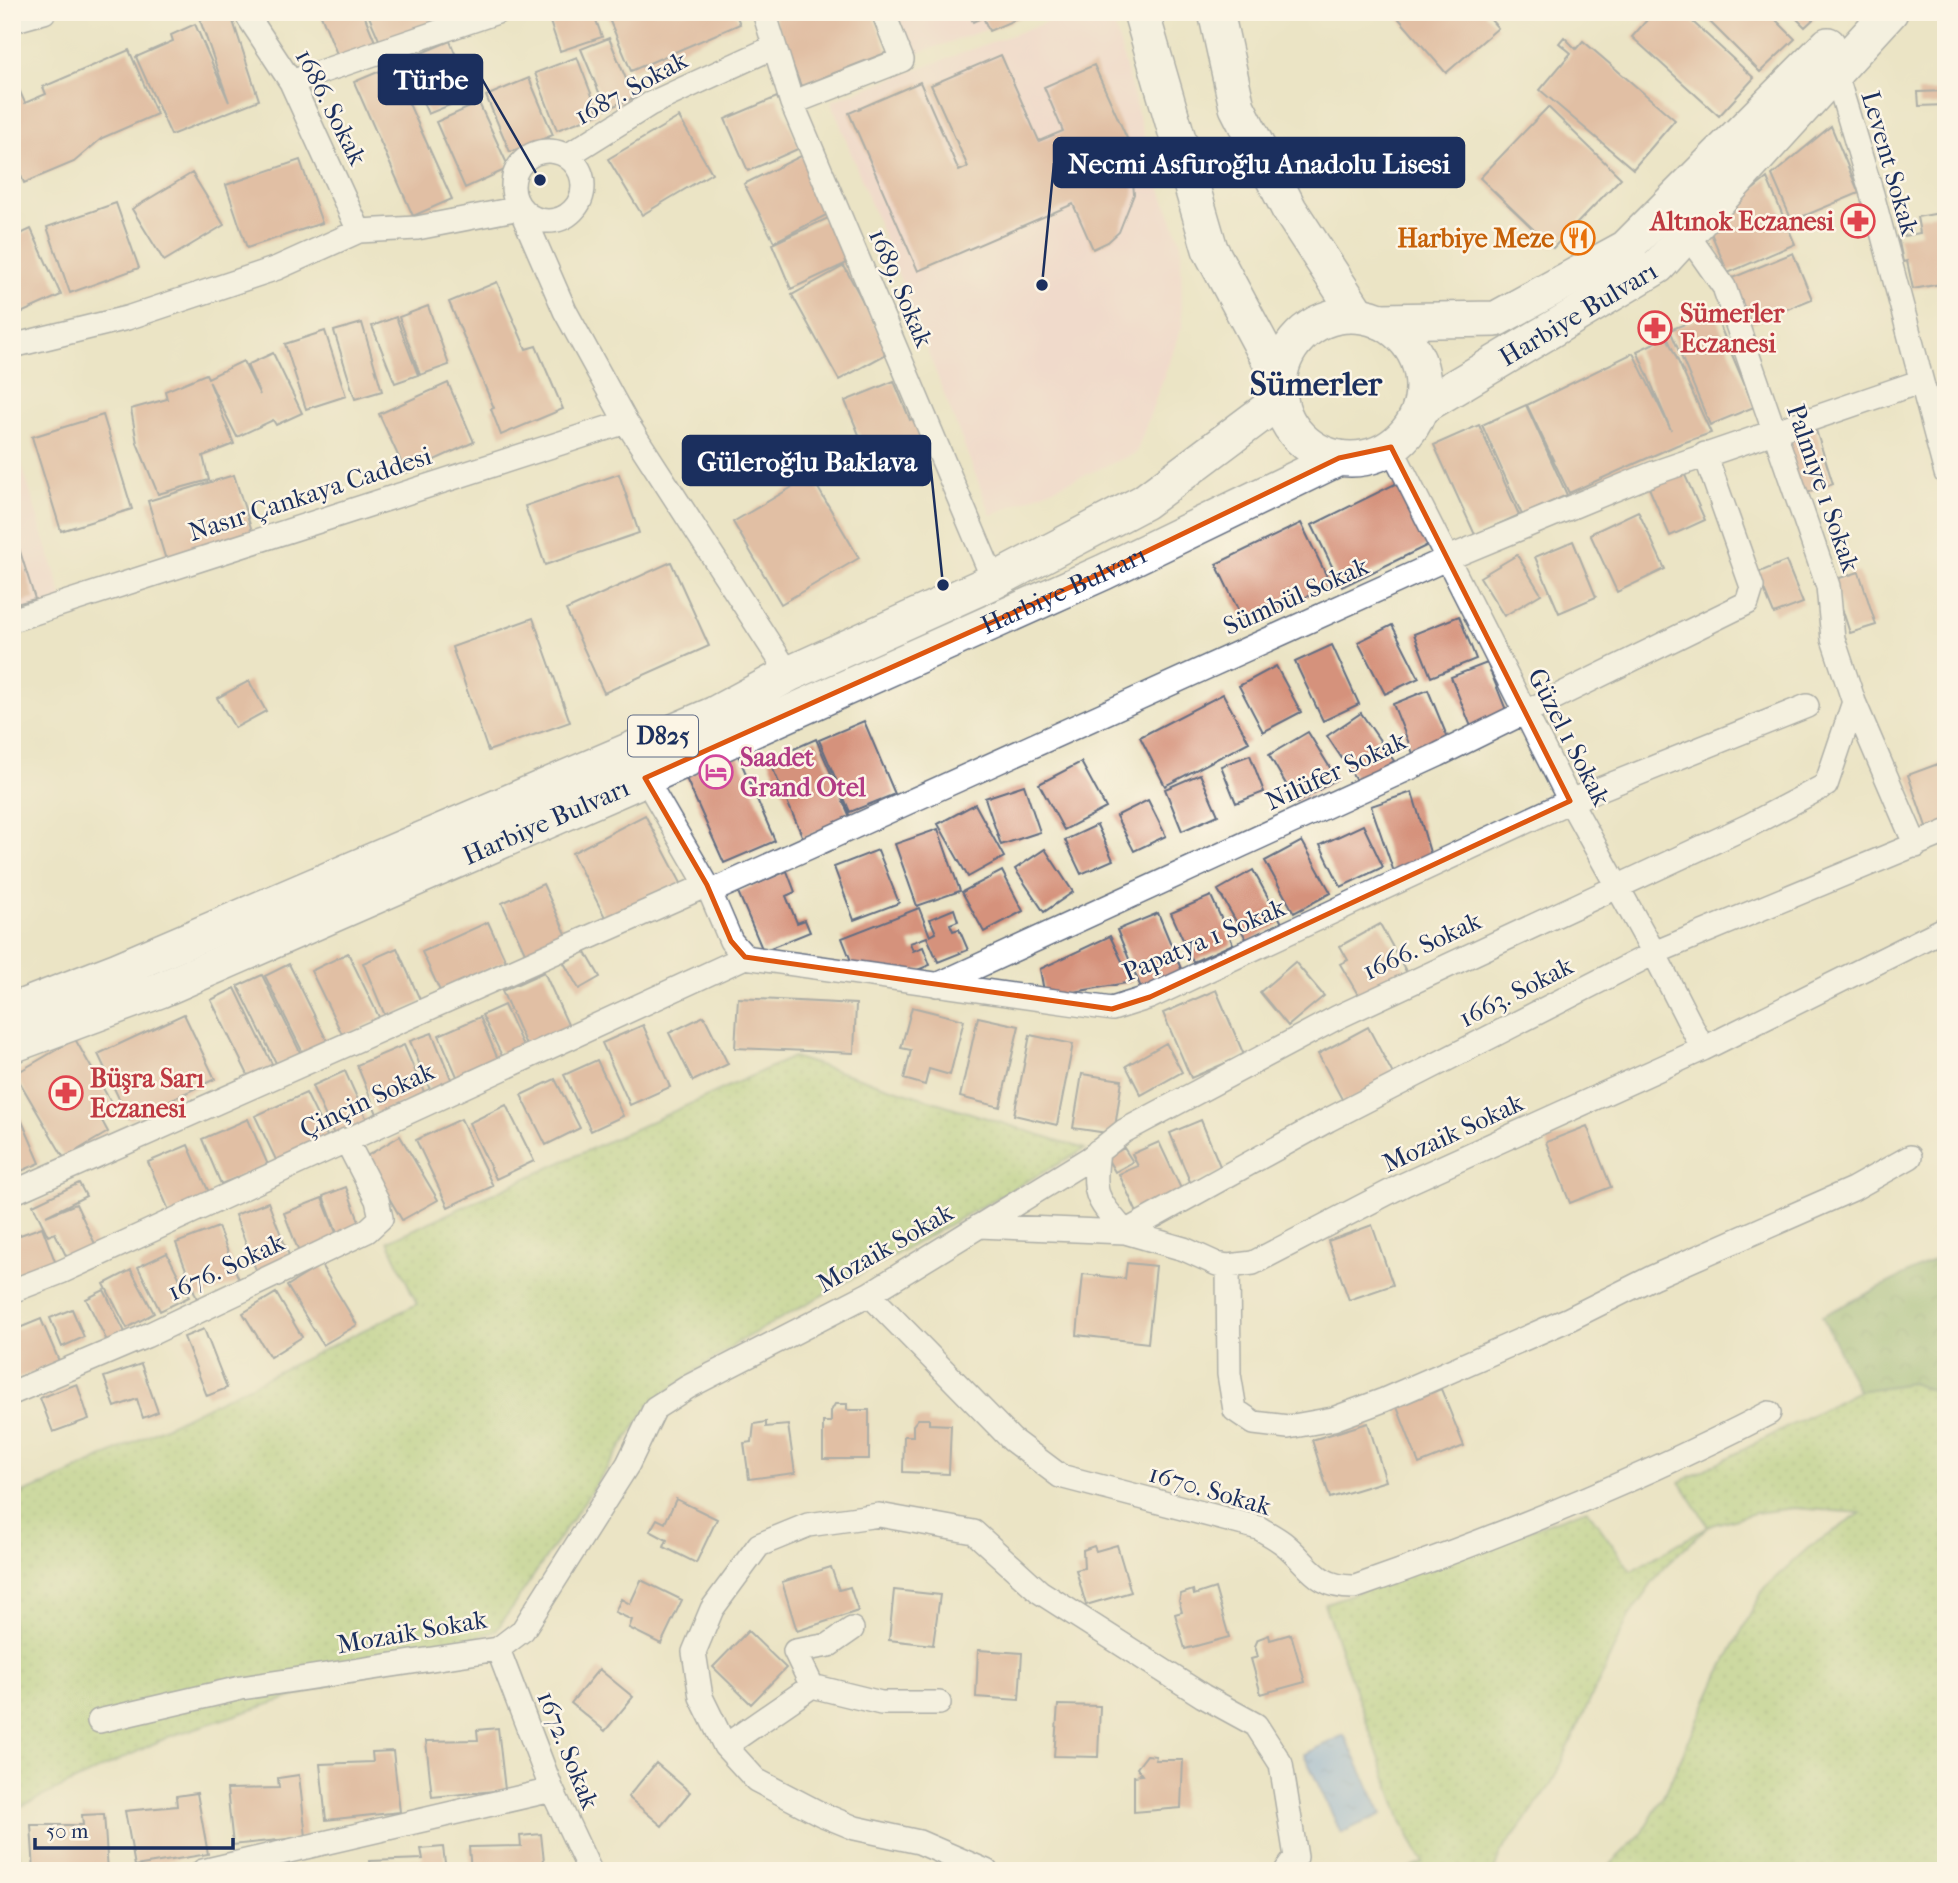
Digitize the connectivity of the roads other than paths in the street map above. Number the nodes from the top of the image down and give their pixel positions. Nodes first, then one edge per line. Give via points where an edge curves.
1 (44, 12) edge
2 (245, 12) edge
3 (497, 12) edge
4 (764, 12) edge
5 (883, 12) edge
6 (1142, 12) edge
7 (1216, 12) edge
8 (1860, 12) edge
9 (1890, 12) edge
10 (12, 21) edge
11 (774, 47) junction
12 (1835, 71) junction
13 (291, 82) junction
14 (792, 103) junction
15 (567, 156) junction
16 (520, 208) junction
17 (359, 231) junction
18 (1687, 234) junction
19 (1369, 318) junction
20 (12, 346) edge
21 (1919, 382) junction
22 (1280, 389) junction
23 (1420, 408) junction
24 (626, 422) junction
25 (1773, 430) junction
26 (1391, 447) junction
27 (1705, 454) junction
28 (1339, 458) junction
29 (1946, 473) edge
30 (1446, 559) junction
31 (994, 582) junction
32 (12, 620) edge
33 (789, 674) junction
34 (1854, 702) junction
35 (1807, 706) dead end
36 (1525, 713) junction
37 (645, 778) junction
38 (1570, 802) junction
39 (1946, 832) edge
40 (1916, 846) junction
41 (1616, 885) junction
42 (708, 888) junction
43 (1946, 928) edge
44 (1654, 953) junction
45 (745, 957) junction
46 (937, 985) junction
47 (12, 1011) edge
48 (12, 1045) edge
49 (1703, 1049) junction
50 (346, 1140) junction
51 (1098, 1151) junction
52 (1910, 1157) dead end
53 (12, 1193) edge
54 (979, 1226) junction
55 (1125, 1232) junction
56 (1228, 1266) junction
57 (12, 1291) edge
58 (869, 1294) junction
59 (12, 1393) edge
60 (1769, 1413) dead end
61 (852, 1629) dead end
62 (498, 1649) junction
63 (812, 1686) junction
64 (939, 1703) dead end
65 (99, 1721) dead end
66 (724, 1746) junction
67 (551, 1790) junction
68 (203, 1871) edge
69 (590, 1871) edge
70 (986, 1871) edge
71 (1286, 1871) edge

1 - 10 street
2 - 13 street, 1686. Sokak
3 - 13 street
4 - 11 street, 1689. Sokak
5 - 14 street via 902,60
6 - 22 main road via 1210,249
7 - 19 main road via 1237,107 1289,209
8 - 19 main road, Harbiye Bulvarı via 1626,248 1496,319
9 - 12 main road, Harbiye Bulvarı
11 - 14 street, 1689. Sokak
11 - 15 street, 1687. Sokak via 650,104
12 - 18 main road, Harbiye Bulvarı
12 - 21 street, Levent Sokak
13 - 17 street, 1686. Sokak
14 - 31 street, 1689. Sokak
15 - 16 street, 1687. Sokak via 536,153 519,166 513,188
15 - 16 street via 582,175 584,187 575,210 554,221 541,221
16 - 17 street via 417,228
16 - 24 street, 1687. Sokak via 565,311
17 - 20 street via 265,272 127,318
18 - 23 main road, Harbiye Bulvarı via 1658,267
18 - 25 street, Palmiye 1 Sokak via 1724,287
19 - 22 main road, Harbiye Bulvarı via 1325,320 1297,338 1285,356
19 - 23 main road via 1398,332 1411,348 1420,366
21 - 25 street, Sümbül Sokak
21 - 29 street, Levent Sokak
22 - 28 main road via 1287,421 1301,438
22 - 31 main road, Harbiye Bulvarı / D825 via 1144,502
23 - 26 main road, Harbiye Bulvarı
24 - 32 street, Nasır Çankaya Caddesi
24 - 33 street, 1687. Sokak
25 - 27 street, Sümbül Sokak
25 - 34 street, Palmiye 1 Sokak via 1828,586 1833,639
26 - 28 main road, Harbiye Bulvarı via 1374,455
26 - 30 street, Güzel 1 Sokak
27 - 30 street, Sümbül Sokak
27 - 36 street, Nilüfer Sokak via 1752,587 1747,603
28 - 37 main road, Harbiye Bulvarı / D825 via 1104,572
30 - 36 street, Güzel 1 Sokak
30 - 42 street, Sümbül Sokak
31 - 33 main road, Harbiye Bulvarı / D825
33 - 47 main road, Harbiye Bulvarı / D825 via 715,714
34 - 40 street, Palmiye 1 Sokak
34 - 41 street, 1666. Sokak via 1826,785
35 - 38 street, Papatya 1 Sokak
36 - 38 street, Güzel 1 Sokak
36 - 46 street, Nilüfer Sokak
37 - 42 street
37 - 48 main road, Harbiye Bulvarı / D825 via 160,990
38 - 41 street, Güzel 1 Sokak
38 - 46 street, Papatya 1 Sokak via 1150,997 1112,1009
39 - 40 street, 1663. Sokak
40 - 44 street, 1663. Sokak
41 - 44 street, Güzel 1 Sokak
41 - 51 street, 1666. Sokak via 1338,1017 1124,1131
42 - 45 street via 731,941
42 - 53 street, Sümbül Sokak
43 - 49 street, Mozaik Sokak
44 - 49 street, Güzel 1 Sokak
44 - 55 street, 1663. Sokak via 1328,1120
45 - 46 street, Papatya 1 Sokak
45 - 50 street, Çinçin Sokak
49 - 56 street, Mozaik Sokak via 1405,1184 1253,1263
50 - 57 street, Çinçin Sokak
50 - 59 street, 1676. Sokak via 377,1200 381,1218 367,1231 146,1336
51 - 54 street, 1666. Sokak
51 - 55 street via 1093,1186
52 - 56 street via 1853,1189 1653,1276 1557,1324 1384,1401 1310,1425 1254,1423 1235,1410 1229,1374
54 - 55 street, Mozaik Sokak
54 - 58 street, Mozaik Sokak
55 - 56 street, Mozaik Sokak
58 - 60 street, 1670. Sokak via 1012,1440 1060,1476 1259,1528 1283,1543 1326,1583 1342,1587 1355,1587 1433,1560 1541,1516
58 - 62 street, Mozaik Sokak via 762,1346 655,1408 628,1464 523,1630
61 - 63 street via 829,1645 795,1651
62 - 65 street, Mozaik Sokak via 241,1688
62 - 67 street, 1672. Sokak
63 - 64 street via 881,1703
63 - 66 street
66 - 70 street via 756,1780 821,1814 855,1828 919,1842
66 - 71 street via 701,1697 694,1652 712,1609 759,1545 808,1525 879,1515 974,1532 1040,1592 1256,1725 1281,1764 1296,1857
67 - 68 street
67 - 69 street, 1672. Sokak

